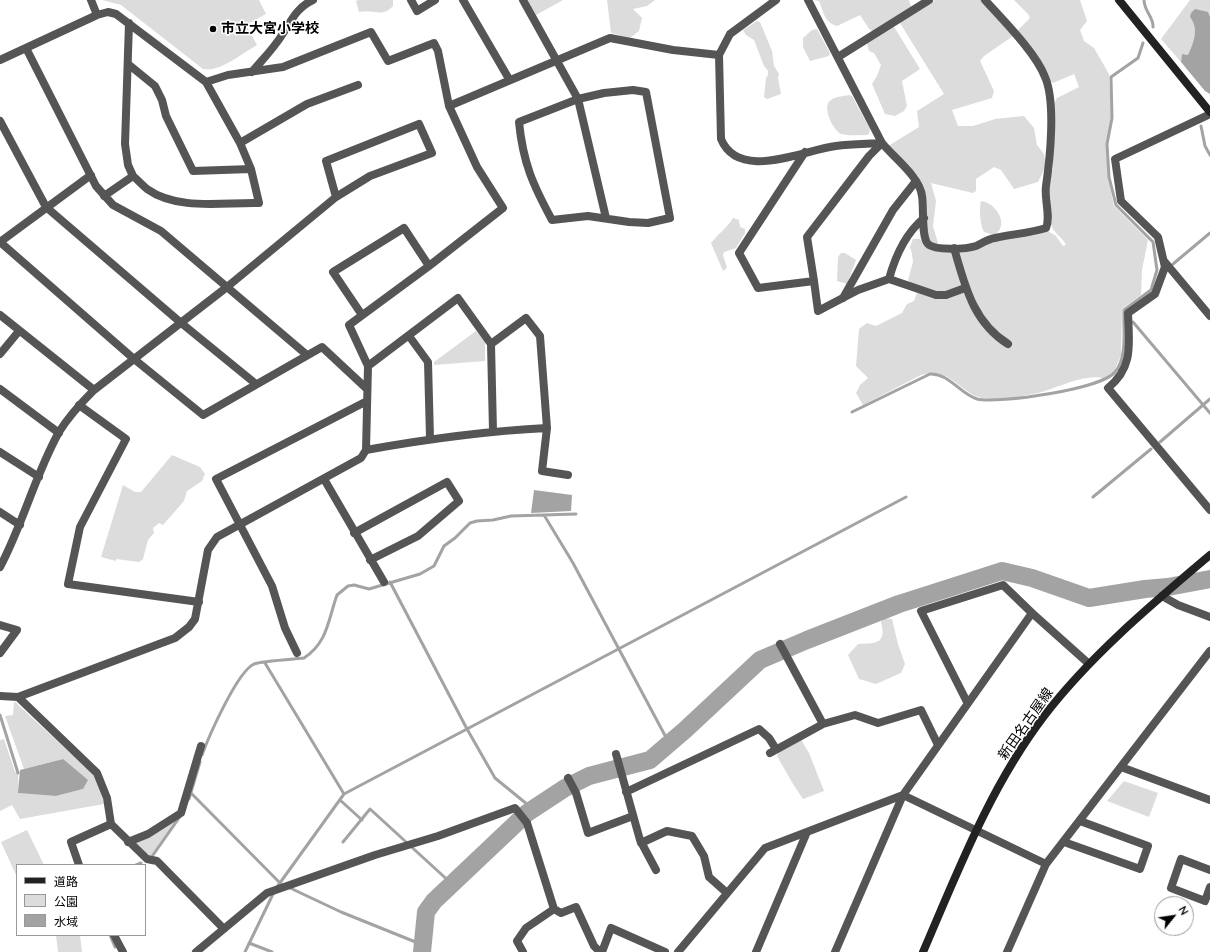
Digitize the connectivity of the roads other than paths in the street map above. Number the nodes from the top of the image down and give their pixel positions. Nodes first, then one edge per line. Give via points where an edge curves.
1 (91, 0) edge
2 (313, 0) edge
3 (410, 0) edge
4 (435, 0) edge
5 (464, 0) edge
6 (523, 0) edge
7 (776, 0) edge
8 (808, 0) edge
9 (929, 0) edge
10 (985, 0) edge
11 (1118, 0) edge
12 (97, 15) junction
13 (129, 24) junction
14 (26, 48) junction
15 (719, 55) junction
16 (838, 57) junction
17 (0, 60) edge
18 (557, 60) junction
19 (128, 64) junction
20 (252, 72) junction
21 (509, 79) junction
22 (206, 82) junction
23 (358, 85) dead end
24 (578, 99) junction
25 (450, 106) junction
26 (1210, 113) edge
27 (0, 121) edge
28 (240, 143) junction
29 (882, 143) junction
30 (804, 152) junction
31 (251, 169) junction
32 (91, 175) junction
33 (134, 176) junction
34 (916, 182) junction
35 (104, 196) junction
36 (336, 197) junction
37 (46, 207) junction
38 (606, 218) junction
39 (924, 218) junction
40 (954, 248) junction
41 (1164, 261) junction
42 (429, 266) junction
43 (889, 279) junction
44 (814, 281) junction
45 (227, 287) junction
46 (966, 288) junction
47 (843, 298) junction
48 (0, 315) edge
49 (362, 315) junction
50 (1210, 316) edge
51 (180, 322) junction
52 (19, 331) junction
53 (409, 336) junction
54 (490, 344) junction
55 (1008, 344) dead end
56 (0, 354) edge
57 (306, 355) junction
58 (134, 359) junction
59 (368, 366) junction
60 (256, 384) junction
61 (0, 389) edge
62 (367, 389) junction
63 (94, 390) junction
64 (367, 401) junction
65 (79, 405) junction
66 (547, 428) junction
67 (493, 431) junction
68 (59, 433) junction
69 (430, 438) junction
70 (366, 450) junction
71 (0, 452) edge
72 (568, 475) dead end
73 (39, 477) junction
74 (324, 479) junction
75 (1210, 510) edge
76 (0, 512) edge
77 (240, 524) junction
78 (20, 525) junction
79 (354, 534) junction
80 (1210, 555) edge
81 (370, 560) junction
82 (0, 567) edge
83 (384, 582) dead end
84 (1163, 594) junction
85 (199, 602) junction
86 (1032, 613) junction
87 (1210, 617) edge
88 (0, 625) edge
89 (780, 644) dead end
90 (1210, 651) edge
91 (0, 653) edge
92 (297, 653) dead end
93 (1088, 664) junction
94 (0, 696) edge
95 (18, 698) junction
96 (967, 702) junction
97 (823, 724) junction
98 (938, 745) junction
99 (201, 746) dead end
100 (616, 754) dead end
101 (1121, 767) junction
102 (568, 778) dead end
103 (626, 792) junction
104 (903, 795) junction
105 (1210, 800) edge
106 (633, 816) junction
107 (1080, 821) junction
108 (111, 824) junction
109 (976, 829) junction
110 (807, 832) junction
111 (128, 842) junction
112 (1064, 842) junction
113 (642, 843) junction
114 (156, 861) junction
115 (79, 864) edge
116 (1046, 864) junction
117 (146, 865) edge
118 (656, 870) dead end
119 (1210, 870) edge
120 (1210, 887) edge
121 (727, 893) junction
122 (554, 909) junction
123 (224, 929) junction
124 (115, 936) edge
125 (123, 952) edge
126 (196, 952) edge
127 (523, 952) edge
128 (601, 952) edge
129 (665, 952) edge
130 (678, 952) edge
131 (756, 952) edge
132 (835, 952) edge
133 (923, 952) edge
134 (1007, 952) edge

1 - 12 street
2 - 20 street via 292,17 282,36
3 - 4 street via 417,11
5 - 21 street
6 - 18 street
7 - 15 street via 730,34
8 - 16 street
9 - 16 street
10 - 40 street via 1015,34 1046,77 1051,151 1045,197 1049,222 1046,228 1033,232 996,238 967,248
11 - 26 main road
12 - 13 street via 108,12 116,14
12 - 14 street
13 - 19 street
13 - 22 street
14 - 17 street
14 - 32 street
15 - 18 street via 673,50 610,38
15 - 30 street via 721,139 724,148 745,161 770,162
16 - 29 street
18 - 21 street
18 - 24 street
19 - 31 street via 155,86 166,116 193,171
19 - 33 street via 125,144 128,165
20 - 22 street via 228,75
20 - 25 street via 283,67 371,32 388,61 434,43
21 - 25 street
22 - 28 street
23 - 28 street via 307,104
24 - 38 street
24 - 38 street via 519,122 522,150 534,188 552,220 588,216
24 - 38 street via 633,90 646,92 670,218 648,222
25 - 42 street via 477,167 503,208
26 - 41 street via 1115,159 1120,201 1158,237
27 - 37 street
28 - 31 street
29 - 30 street via 836,146
29 - 34 street
29 - 44 street via 868,156 807,237
30 - 44 street via 739,253 758,288
31 - 33 street via 259,203 180,202 147,189
32 - 35 street
32 - 37 street
33 - 35 street
34 - 39 street via 922,193
34 - 47 street via 893,210
35 - 45 street via 124,213 161,231
36 - 36 street via 326,161 419,124 432,153 370,176
36 - 45 street
37 - 51 street
37 - 58 street via 0,242
39 - 40 street via 924,236 928,244 934,248
39 - 43 street via 917,224 900,251
40 - 46 street
41 - 50 street
41 - 75 street via 1165,267 1155,294 1128,312 1129,356 1124,369 1108,388
42 - 49 street
42 - 49 street via 404,228 333,272
43 - 46 street via 936,295 946,295
43 - 47 street
44 - 47 street via 818,311
45 - 51 street
45 - 57 street
46 - 55 street via 987,328
48 - 52 street
49 - 59 street via 348,325
51 - 58 street
51 - 60 street
52 - 56 street
52 - 63 street
53 - 54 street via 458,298
53 - 59 street
53 - 69 street via 428,362
54 - 66 street via 526,318 540,336
54 - 67 street
57 - 60 street
57 - 62 street via 322,347
58 - 60 street via 203,415
58 - 63 street
59 - 62 street
61 - 68 street
62 - 64 street
63 - 65 street
64 - 70 street
64 - 77 street via 216,478
65 - 68 street
65 - 85 street via 126,439 80,527 68,584
66 - 67 street
66 - 72 street via 542,471
67 - 69 street
68 - 73 street
69 - 70 street
70 - 74 street via 361,458
71 - 73 street
73 - 78 street
74 - 77 street
74 - 79 street
76 - 78 street
77 - 85 street via 217,537 208,550
77 - 92 street via 272,586 285,628
78 - 82 street
79 - 81 street
79 - 81 street via 447,482 459,501 418,536
80 - 84 main road, 新田名古屋線
81 - 83 street
84 - 87 street via 1178,605
84 - 93 main road, 新田名古屋線
85 - 95 street via 195,619 175,638
86 - 93 street
86 - 96 street
86 - 96 street via 1003,585 921,611
88 - 91 street via 17,630
89 - 97 street
90 - 101 street
93 - 109 main road, 新田名古屋線 via 1043,717 1005,776
94 - 95 street
95 - 108 street via 97,773 107,798
96 - 98 street
97 - 98 street via 855,715 878,723 921,710
97 - 103 street via 773,751 769,738 759,729
98 - 104 street
99 - 111 street via 184,815
100 - 103 street
101 - 105 street
101 - 107 street
102 - 106 street via 576,793 588,833
103 - 106 street
104 - 109 street
104 - 110 street
104 - 132 street
106 - 113 street
107 - 112 street
107 - 112 street via 1148,846 1140,869
108 - 111 street
108 - 115 street via 71,842
109 - 116 street
109 - 133 main road, 新田名古屋線
110 - 121 street via 765,848
110 - 131 street
111 - 114 street via 147,860
112 - 116 street
113 - 118 street
113 - 121 street via 667,831 692,836 704,856 708,877
114 - 117 street
114 - 123 street
116 - 134 street
119 - 120 street via 1181,859 1171,888 1205,901
121 - 130 street
122 - 123 street via 527,823 515,808 267,893
122 - 127 street via 526,928 517,942
122 - 128 street via 561,913 576,907 594,946
123 - 126 street
124 - 125 street
128 - 129 street via 611,928

